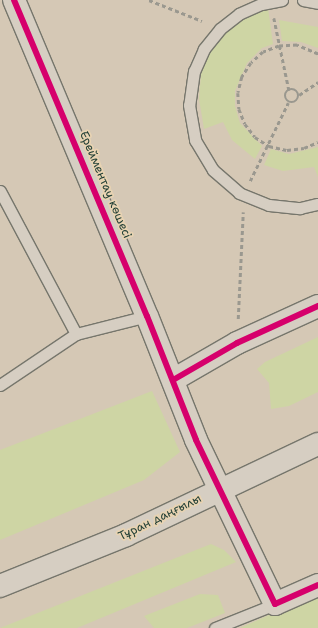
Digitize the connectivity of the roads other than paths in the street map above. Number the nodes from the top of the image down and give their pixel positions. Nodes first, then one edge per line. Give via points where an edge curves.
1 (14, 0) edge
2 (282, 0) edge
3 (303, 0) edge
4 (318, 4) edge
5 (0, 191) edge
6 (318, 204) edge
7 (318, 306) edge
8 (147, 316) junction
9 (76, 334) junction
10 (172, 380) junction
11 (0, 385) edge
12 (318, 444) edge
13 (220, 489) junction
14 (318, 584) edge
15 (0, 586) edge
16 (275, 604) junction
17 (215, 628) edge

1 - 8 street, Ерейментау көшесі
2 - 6 lane via 261,4 239,14 220,29 204,48 194,71 189,105 195,140 213,170 244,195 269,205 300,208
3 - 4 lane
5 - 9 lane
7 - 10 street via 237,343
8 - 9 lane
8 - 10 street, Ерейментау көшесі
9 - 11 lane
10 - 13 street, Ерейментау көшесі via 196,440
12 - 13 street, Тұран даңғылы
13 - 15 street, Тұран даңғылы via 126,535
13 - 16 street, Ерейментау көшесі
14 - 16 street
16 - 17 lane

